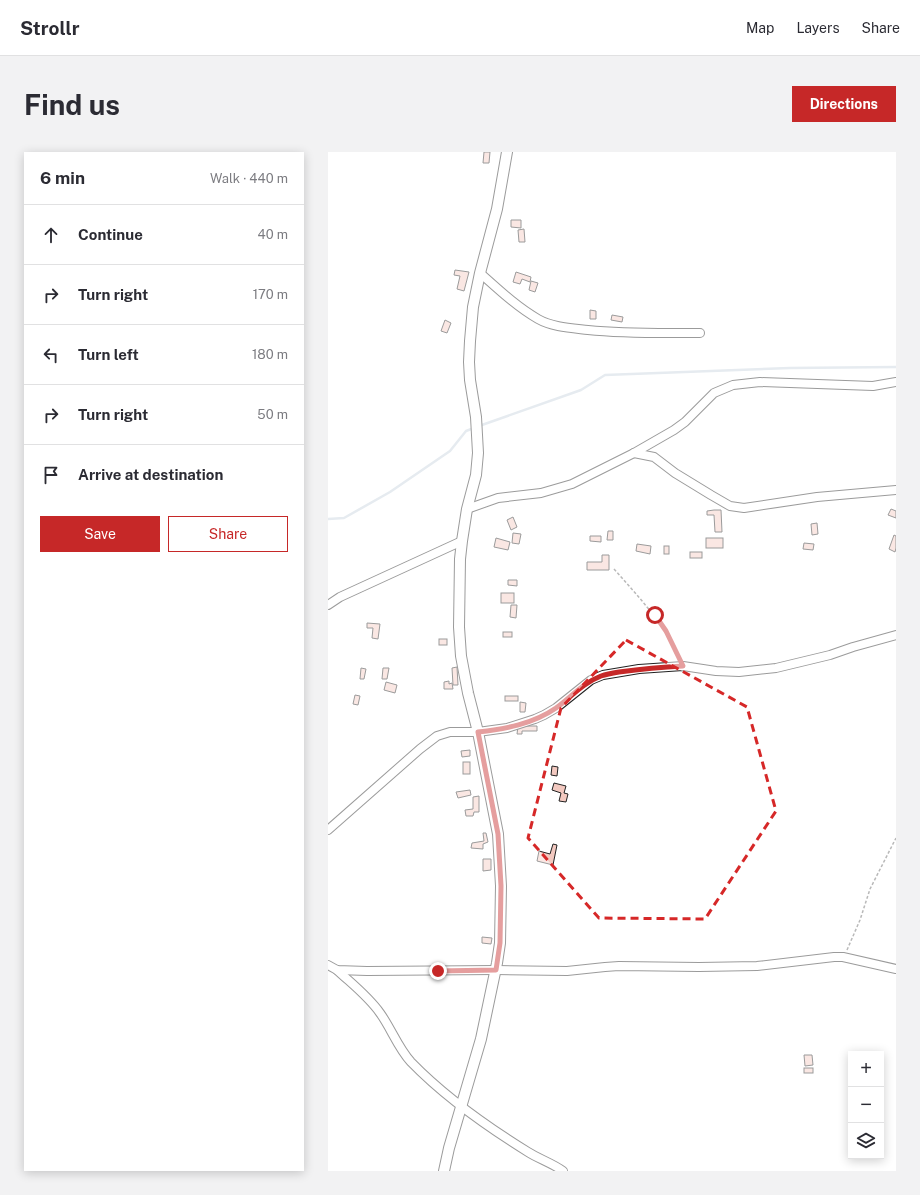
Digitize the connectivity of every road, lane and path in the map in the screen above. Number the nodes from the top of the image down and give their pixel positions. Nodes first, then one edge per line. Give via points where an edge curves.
1 (507, 152) edge
2 (480, 273) junction
3 (700, 333) dead end
4 (896, 382) edge
5 (634, 453) junction
6 (896, 490) edge
7 (467, 509) junction
8 (462, 541) junction
9 (614, 569) dead end
10 (328, 605) edge
11 (896, 635) edge
12 (683, 666) junction
13 (478, 732) junction
14 (328, 830) edge
15 (896, 838) edge
16 (843, 957) junction
17 (328, 965) edge
18 (896, 968) edge
19 (337, 970) junction
20 (496, 970) junction
21 (461, 1106) junction
22 (444, 1171) edge
23 (563, 1171) edge

1 - 2 street via 497,209
2 - 3 street via 523,309 551,324 620,333
2 - 7 street via 473,307 469,362 478,453 476,475
4 - 5 street via 873,386 760,382 733,385 714,392 685,422
5 - 6 street via 654,457 730,506 744,508 817,497
5 - 7 street via 562,488 498,498
7 - 8 street
8 - 10 street via 340,597
8 - 13 street via 459,640
9 - 12 path via 655,615
11 - 12 street via 776,668 739,672
12 - 13 street via 603,675 591,680 544,715 507,728
13 - 14 street via 450,732 437,736
13 - 20 street via 498,834 501,915
15 - 16 path via 870,889 860,920
16 - 18 street
16 - 20 street via 752,966 605,967 567,972
17 - 19 street
19 - 20 street
19 - 21 street via 363,993 380,1013 410,1060
20 - 21 street via 481,1039
21 - 22 street
21 - 23 street via 489,1128

